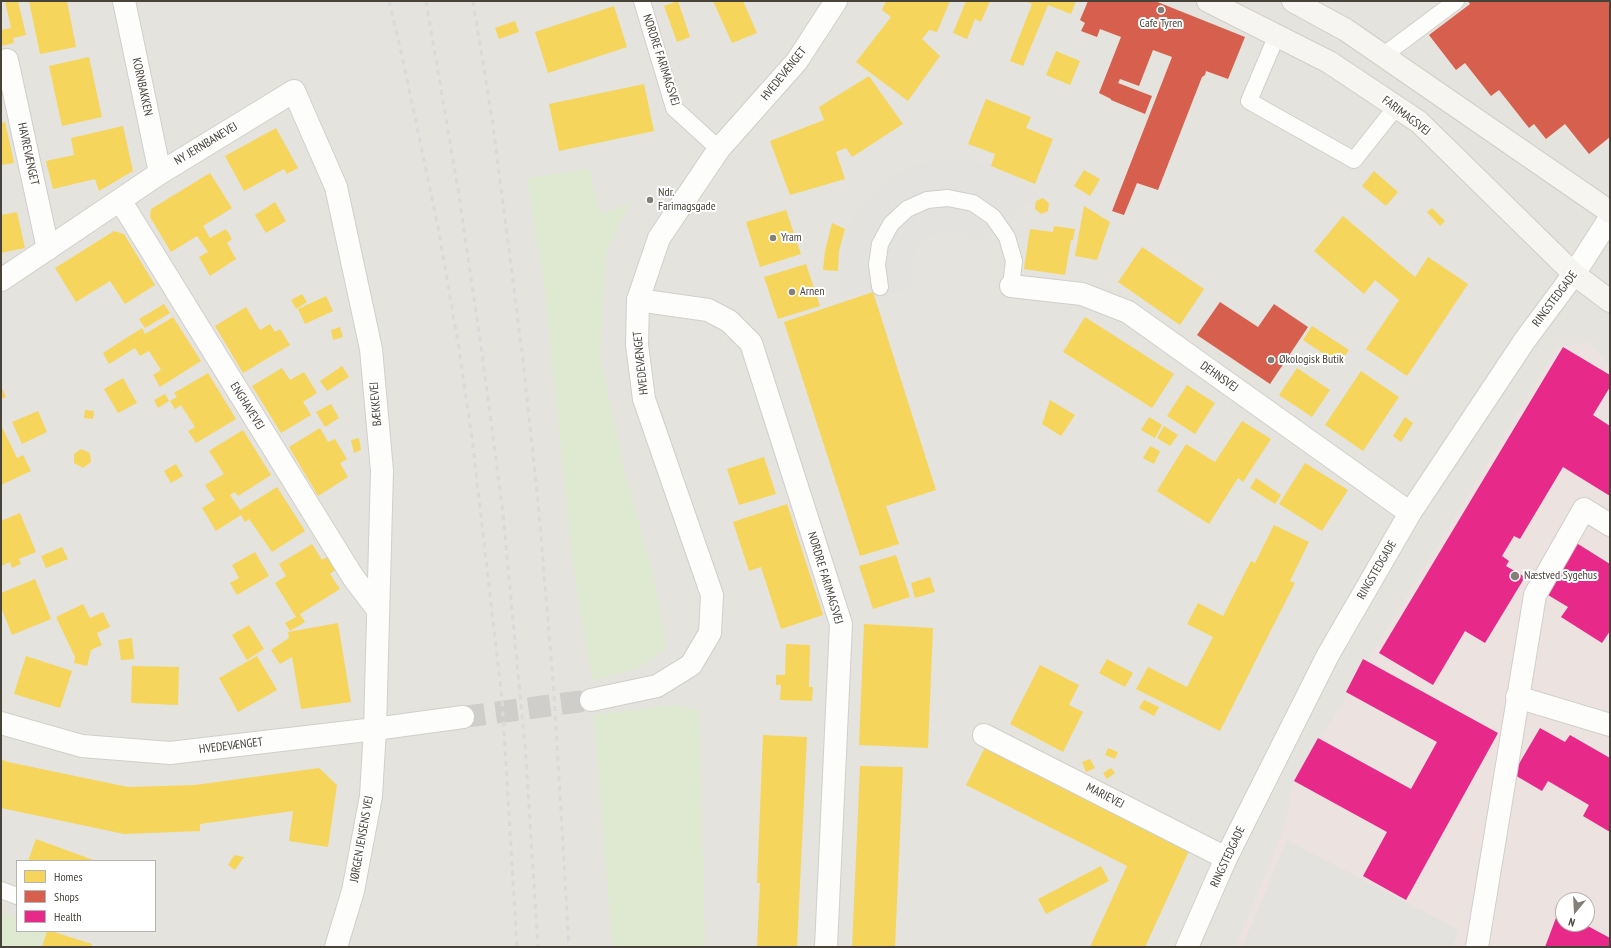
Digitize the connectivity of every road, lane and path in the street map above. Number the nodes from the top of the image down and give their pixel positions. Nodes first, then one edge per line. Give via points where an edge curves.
1 (124, 1) edge
2 (642, 1) edge
3 (836, 1) edge
4 (1208, 1) edge
5 (1293, 1) edge
6 (1456, 1) edge
7 (1277, 35) junction
8 (1384, 55) junction
9 (7, 60) dead end
10 (294, 91) joint
11 (1396, 107) junction
12 (719, 149) junction
13 (160, 173) junction
14 (120, 200) junction
15 (1610, 212) edge
16 (1610, 218) edge
17 (48, 249) junction
18 (1574, 274) junction
19 (1, 280) edge
20 (1011, 286) joint
21 (880, 287) dead end
22 (638, 300) junction
23 (1610, 300) edge
24 (1410, 513) junction
25 (1610, 525) edge
26 (378, 610) junction
27 (1517, 697) junction
28 (591, 700) tunnel mouth
29 (463, 717) tunnel mouth
30 (1, 723) edge
31 (1610, 725) edge
32 (375, 729) junction
33 (984, 735) dead end
34 (1226, 858) junction
35 (1, 890) edge
36 (16, 896) edge
37 (336, 947) edge
38 (826, 947) edge
39 (1187, 947) edge
40 (1476, 947) edge

1 - 13 street, KORNBAKKEN
2 - 12 lane, NORDRE FARIMAGSVEJ via 674,108
3 - 12 street, HVEDEVÆNGET via 797,61
4 - 7 main road, FARIMAGSVEJ
5 - 8 main road via 1346,30
6 - 8 lane
7 - 11 main road, FARIMAGSVEJ via 1329,62
7 - 11 lane via 1248,101 1354,160
8 - 15 main road
9 - 17 street, HAVREVÆNGET
10 - 13 street, NY JERNBANEVEJ
10 - 26 street, BÆKKEVEJ via 336,187 372,349 382,471
11 - 18 main road, FARIMAGSVEJ via 1418,122
12 - 22 street, HVEDEVÆNGET via 659,238
13 - 14 street, NY JERNBANEVEJ
14 - 17 street
14 - 26 street, ENGHAVEVEJ via 353,578
16 - 18 street, RINGSTEDGADE
17 - 19 street
18 - 23 main road, FARIMAGSVEJ
18 - 24 street, RINGSTEDGADE via 1524,340
20 - 21 lane via 1014,261 1007,237 993,217 973,203 948,198 927,200 907,209 891,224 880,244 877,265
20 - 24 street, DEHNSVEJ via 1082,294 1128,312
22 - 28 street, HVEDEVÆNGET via 637,345 644,399 712,595 710,633 691,665 657,686
22 - 38 street, NORDRE FARIMAGSVEJ via 708,310 729,321 751,343 841,624
24 - 34 street, RINGSTEDGADE via 1328,655
25 - 27 street via 1584,509 1535,595
26 - 32 street, BÆKKEVEJ
27 - 31 street
27 - 40 street
29 - 32 street, HVEDEVÆNGET
30 - 32 street, HVEDEVÆNGET via 82,746 170,753
32 - 37 street, JØRGEN JENSENS VEJ via 371,796 353,891
33 - 34 street, MARIEVEJ
34 - 39 street, RINGSTEDGADE
35 - 36 lane

